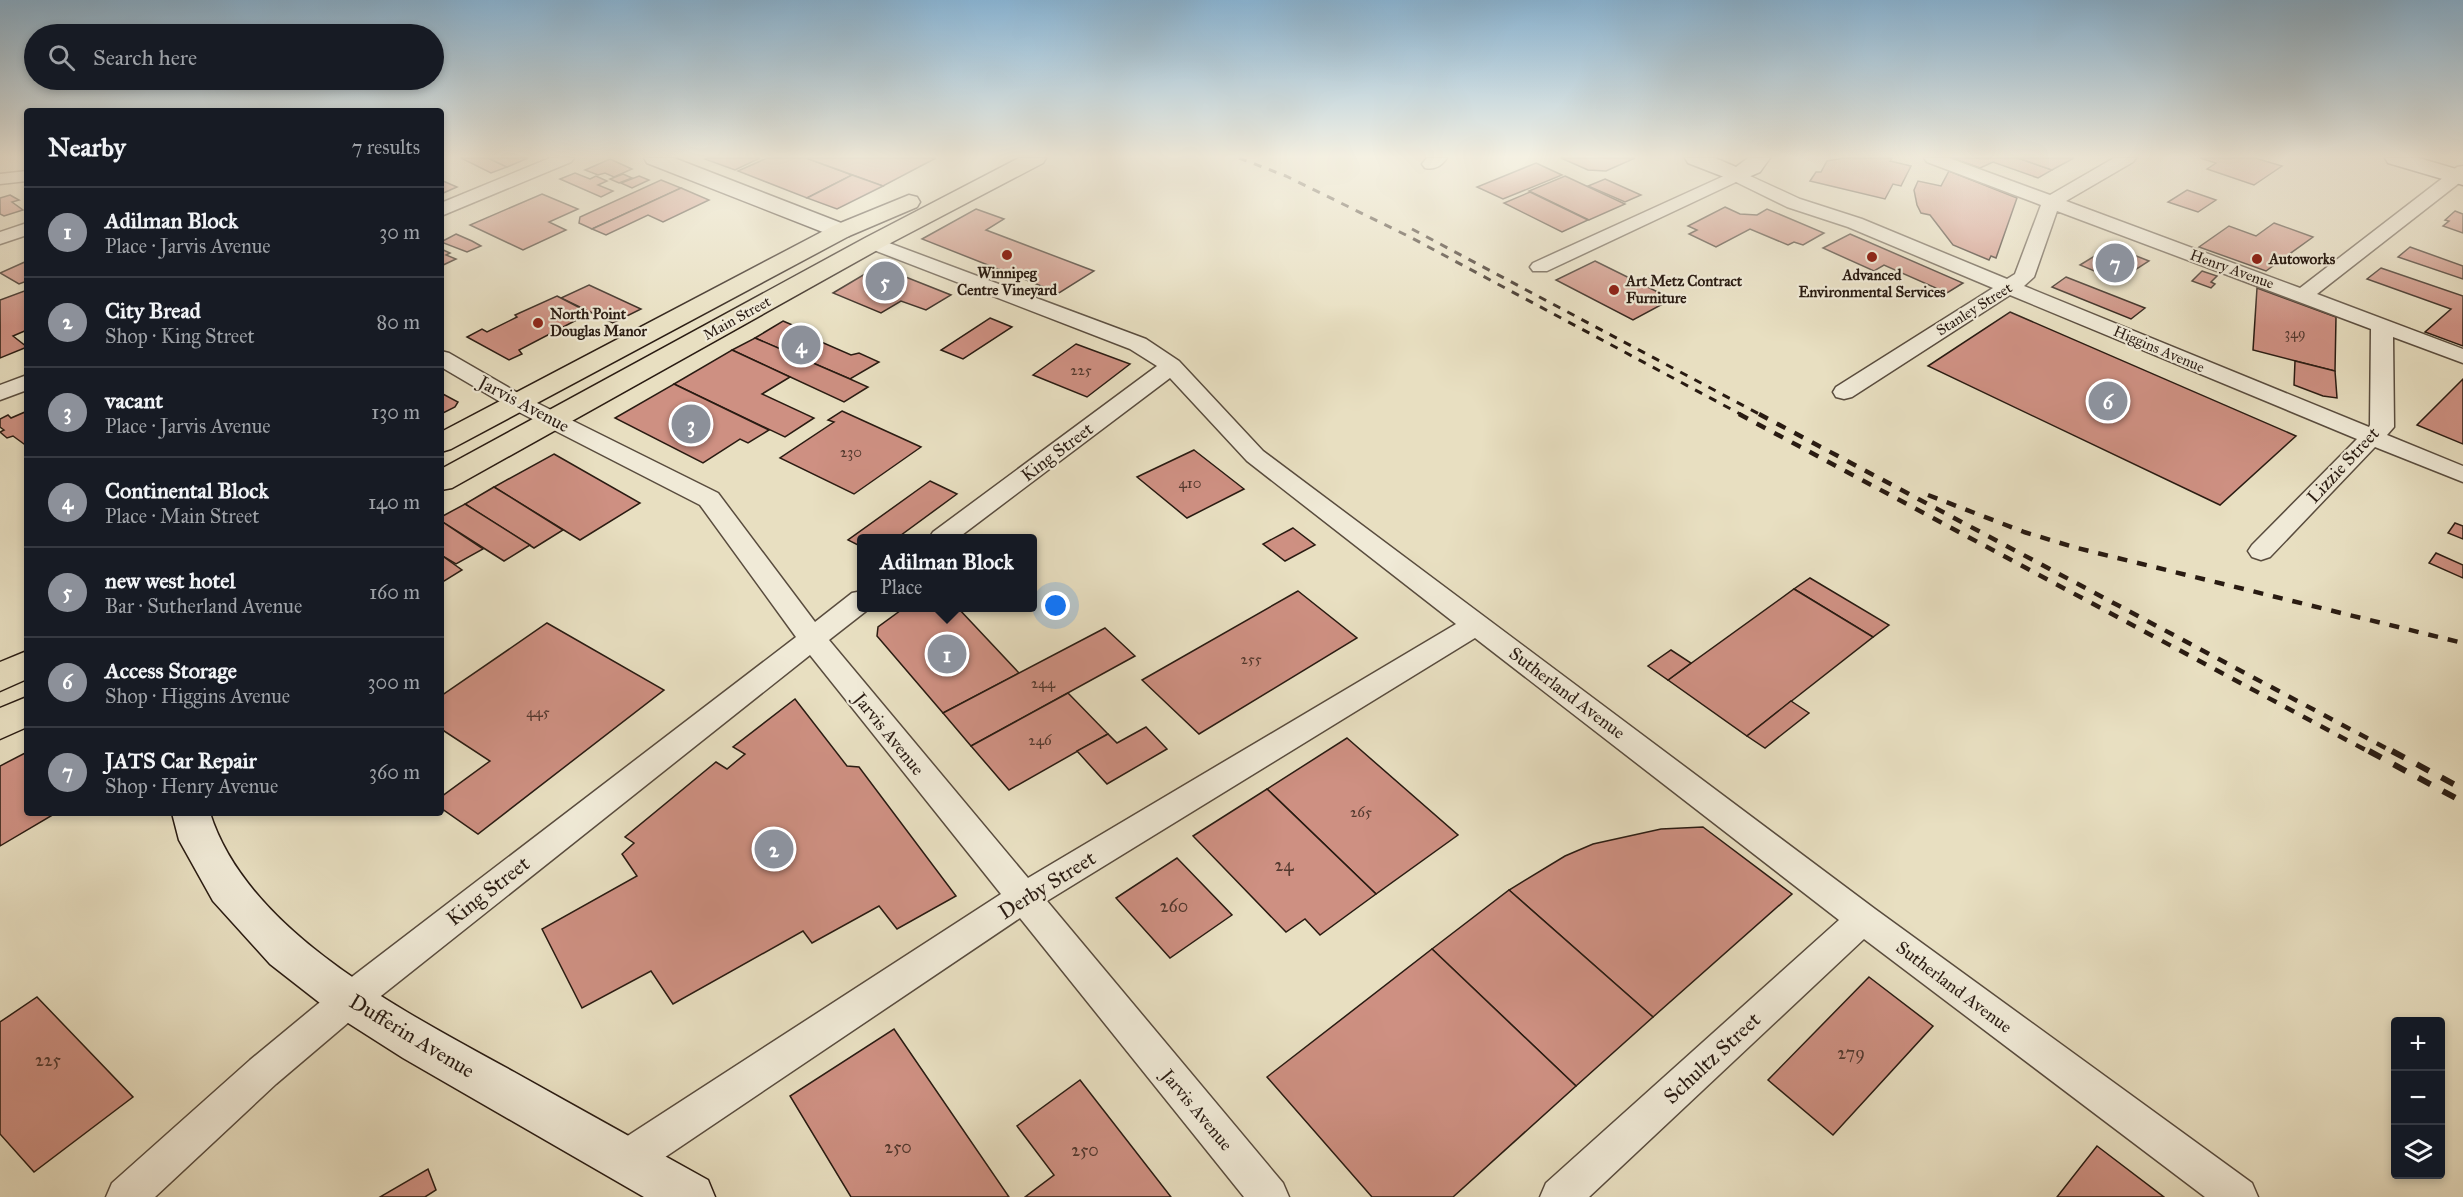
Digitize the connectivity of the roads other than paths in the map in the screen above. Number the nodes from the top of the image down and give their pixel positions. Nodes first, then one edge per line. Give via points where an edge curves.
1 (797, 214) edge
2 (881, 214) edge
3 (929, 214) edge
4 (1654, 214) edge
5 (1821, 214) edge
6 (2047, 214) edge
7 (2083, 214) edge
8 (2410, 214) edge
9 (24, 230) edge
10 (840, 231) junction
11 (0, 238) edge
12 (873, 243) junction
13 (1540, 267) dead end
14 (2009, 286) junction
15 (2302, 296) junction
16 (2382, 326) junction
17 (2463, 356) edge
18 (444, 360) edge
19 (1171, 366) junction
20 (24, 383) edge
21 (1844, 392) dead end
22 (0, 393) edge
23 (517, 402) junction
24 (552, 419) junction
25 (2372, 437) junction
26 (444, 440) edge
27 (2463, 475) edge
28 (444, 479) edge
29 (947, 534) edge
30 (2261, 551) dead end
31 (857, 603) edge
32 (1477, 624) junction
33 (811, 637) junction
34 (24, 665) edge
35 (0, 678) edge
36 (24, 712) edge
37 (0, 725) edge
38 (192, 816) edge
39 (1023, 898) junction
40 (1863, 919) junction
41 (350, 1000) junction
42 (626, 1160) junction
43 (126, 1197) edge
44 (691, 1197) edge
45 (1269, 1197) edge
46 (1560, 1197) edge
47 (2238, 1197) edge

1 - 10 street
2 - 10 main road, Main Street
3 - 12 main road, Main Street
4 - 13 street
5 - 14 street, Higgins Avenue via 1855,223
6 - 14 street, Stanley Street via 2024,277
7 - 15 street, Henry Avenue
8 - 15 street
9 - 11 street
10 - 23 main road, Main Street
12 - 19 street, Sutherland Avenue via 1138,344
12 - 24 main road, Main Street
14 - 21 street, Stanley Street
14 - 25 street, Higgins Avenue
15 - 16 street, Henry Avenue
16 - 17 street, Henry Avenue
16 - 25 street, Lizzie Street via 2382,427
18 - 23 street, Jarvis Avenue
19 - 29 street, King Street
19 - 32 street, Sutherland Avenue via 1255,456
20 - 22 street
23 - 24 street, Jarvis Avenue
23 - 26 main road, Main Street
24 - 28 main road, Main Street
24 - 33 street, Jarvis Avenue via 709,499
25 - 27 street, Higgins Avenue
25 - 30 street, Lizzie Street
31 - 33 street, King Street
32 - 39 street, Derby Street
32 - 40 street, Sutherland Avenue
33 - 39 street, Jarvis Avenue
33 - 41 street, King Street
34 - 35 main road
36 - 37 main road
38 - 41 street, Dufferin Avenue via 199,840 227,889 285,951
39 - 42 street, Derby Street
39 - 45 street, Jarvis Avenue
40 - 46 street, Schultz Street
40 - 47 street, Sutherland Avenue
41 - 42 street, Dufferin Avenue
41 - 43 street, King Street via 263,1072
42 - 44 street, Dufferin Avenue

